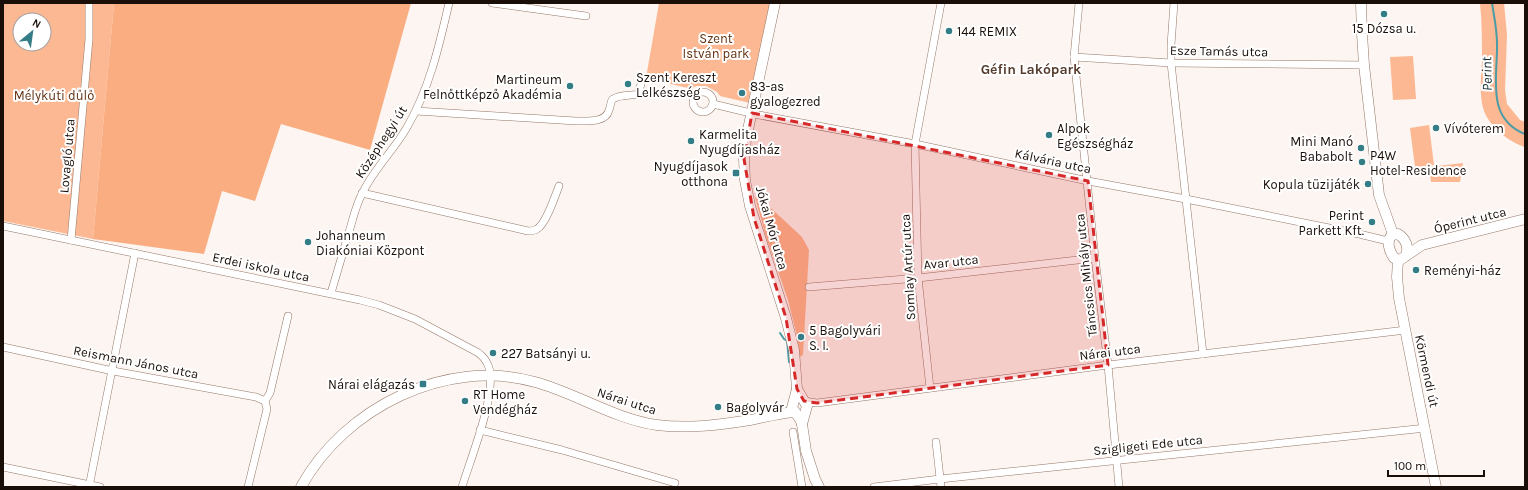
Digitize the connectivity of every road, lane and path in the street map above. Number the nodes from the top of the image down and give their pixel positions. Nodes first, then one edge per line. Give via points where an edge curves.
1 (89, 3) edge
2 (449, 3) edge
3 (492, 3) edge
4 (775, 3) edge
5 (941, 3) edge
6 (1079, 3) edge
7 (1174, 3) edge
8 (1362, 3) edge
9 (586, 16) dead end
10 (1074, 57) junction
11 (1171, 63) junction
12 (1364, 65) junction
13 (641, 84) dead end
14 (713, 104) dead end
15 (416, 111) junction
16 (752, 113) junction
17 (915, 144) junction
18 (1088, 181) junction
19 (559, 186) dead end
20 (362, 193) junction
21 (1186, 199) junction
22 (1525, 219) edge
23 (3, 226) edge
24 (1391, 238) junction
25 (71, 240) junction
26 (1405, 240) junction
27 (1422, 245) junction
28 (135, 253) junction
29 (1095, 258) junction
30 (1402, 258) junction
31 (918, 278) junction
32 (809, 287) dead end
33 (331, 293) junction
34 (288, 316) dead end
35 (1406, 330) junction
36 (3, 347) edge
37 (1203, 354) junction
38 (1108, 365) junction
39 (113, 371) junction
40 (490, 376) junction
41 (930, 388) junction
42 (265, 401) junction
43 (799, 407) junction
44 (1426, 428) junction
45 (480, 430) junction
46 (793, 432) dead end
47 (936, 442) dead end
48 (1116, 461) junction
49 (3, 467) edge
50 (940, 479) junction
51 (675, 483) dead end
52 (90, 486) edge
53 (100, 487) edge
54 (248, 487) edge
55 (302, 487) edge
56 (462, 487) edge
57 (802, 487) edge
58 (819, 487) edge
59 (874, 487) edge
60 (941, 487) edge
61 (1119, 487) edge
62 (1436, 487) edge

1 - 25 street, Lovagló utca via 89,39
2 - 15 street, Középhegyi út via 435,63
3 - 9 street
4 - 16 street, Jókai Mór utca
5 - 17 street, Somlay Artúr utca
6 - 10 street, Táncsics Mihály utca
7 - 11 street
8 - 12 street
10 - 11 street, Esze Tamás utca
10 - 18 street, Táncsics Mihály utca
11 - 12 street, Esze Tamás utca
11 - 21 street
12 - 24 street via 1379,195
13 - 15 street via 638,94 614,98 609,112 602,119 561,120
14 - 16 street, Kálvária utca
15 - 20 street, Középhegyi út via 406,130 377,168
16 - 17 street, Kálvária utca
16 - 43 street, Jókai Mór utca via 746,139 745,180 754,218 791,334
17 - 18 street, Kálvária utca
17 - 31 street, Somlay Artúr utca
18 - 21 street, Kálvária utca
18 - 29 street, Táncsics Mihály utca
19 - 20 street via 544,221 539,229 534,230
20 - 33 street, Középhegyi út
21 - 24 street, Kálvária utca via 1359,234
21 - 37 street
22 - 27 street, Óperint utca
23 - 25 street, Erdei iskola utca
24 - 26 street via 1398,234
24 - 30 street via 1392,256
25 - 28 street, Erdei iskola utca
26 - 27 street, Óperint utca
26 - 30 street, Körmendi út via 1407,247
27 - 30 street, Óperint utca
28 - 33 street, Erdei iskola utca
28 - 39 street
29 - 31 street, Avar utca
29 - 38 street, Táncsics Mihály utca
30 - 35 street, Körmendi út via 1397,270 1397,286
31 - 32 street, Avar utca
31 - 41 street, Somlay Artúr utca
33 - 40 street, Erdei iskola utca via 379,305 431,327 480,354 488,364
34 - 42 street via 270,393
35 - 37 street, Nárai utca
35 - 44 street, Körmendi út
36 - 39 street, Reismann János utca
37 - 38 street, Nárai utca
38 - 41 street, Nárai utca
38 - 48 street, Táncsics Mihály utca
39 - 42 street, Reismann János utca via 256,397
39 - 52 street
40 - 43 street, Nárai utca via 535,382 628,418 658,425 707,426 758,418
40 - 45 street via 491,383
40 - 55 street, Nárai utca via 453,379 432,384 378,408 360,419 336,441 313,468
41 - 43 street, Nárai utca
42 - 54 street via 266,409
43 - 58 street, Jókai Mór utca via 806,451
44 - 48 street, Szigligeti Ede utca
44 - 62 street, Körmendi út
45 - 51 street via 562,450
45 - 56 street
46 - 57 street
47 - 50 street
48 - 50 street, Szigligeti Ede utca
48 - 61 street, Táncsics Mihály utca
49 - 52 street
50 - 59 street, Szigligeti Ede utca
50 - 60 street
52 - 53 street

